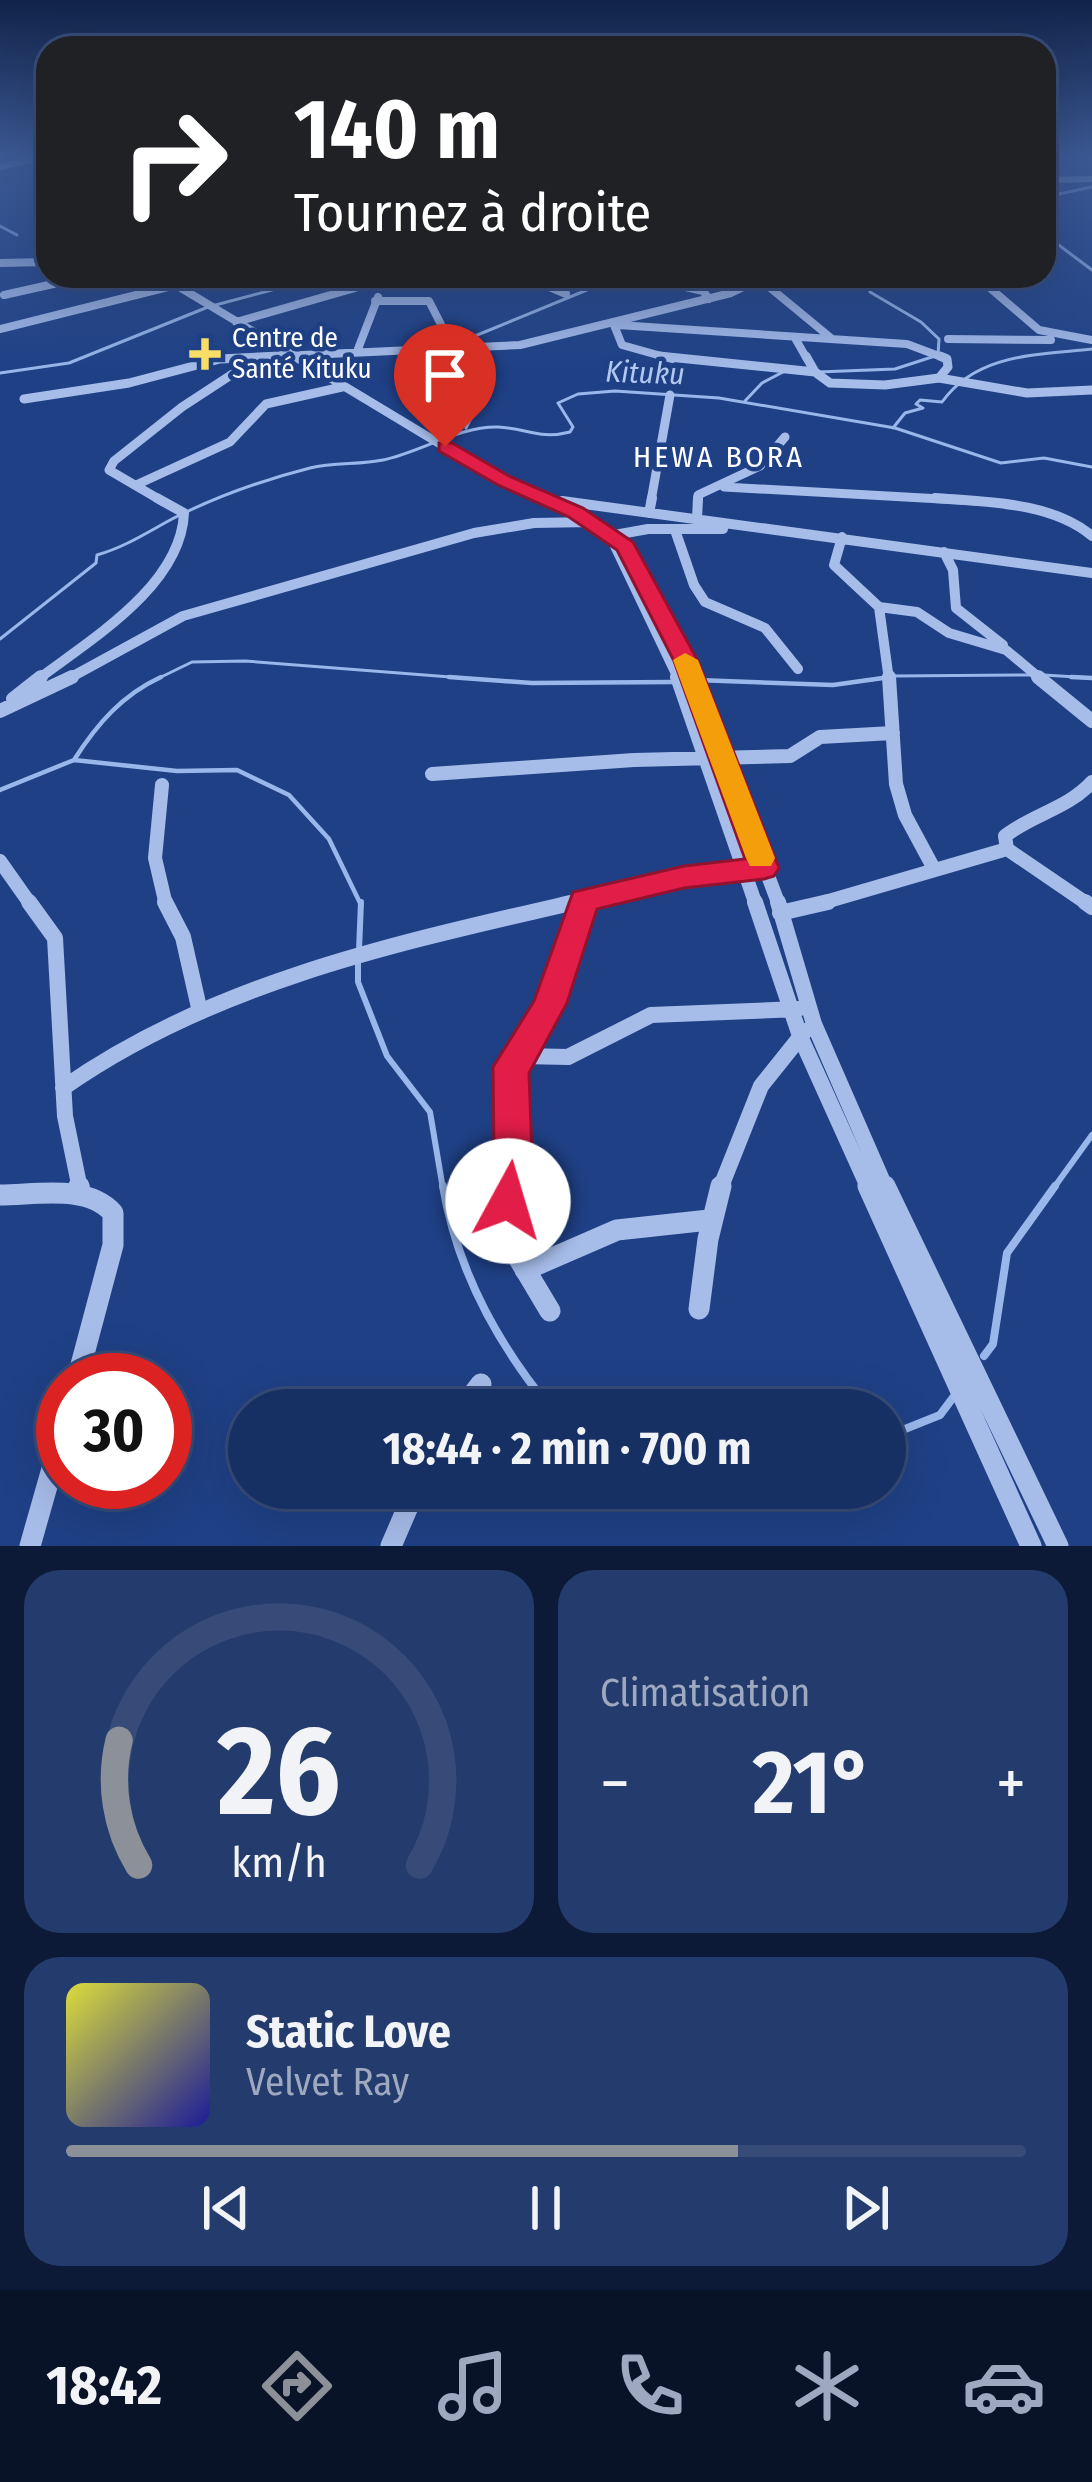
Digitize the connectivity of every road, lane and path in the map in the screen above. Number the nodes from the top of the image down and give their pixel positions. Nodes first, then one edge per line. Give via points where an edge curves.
1 (36, 262) edge
2 (0, 263) edge
3 (38, 288) edge
4 (165, 288) edge
5 (182, 288) edge
6 (354, 288) edge
7 (384, 288) edge
8 (552, 288) edge
9 (690, 288) edge
10 (739, 288) edge
11 (774, 288) edge
12 (989, 288) edge
13 (566, 294) dead end
14 (4, 296) dead end
15 (709, 299) junction
16 (375, 301) junction
17 (236, 322) junction
18 (611, 325) junction
19 (0, 329) edge
20 (830, 337) junction
21 (795, 338) junction
22 (948, 339) dead end
23 (1056, 340) junction
24 (1092, 340) edge
25 (846, 346) dead end
26 (452, 347) junction
27 (358, 350) junction
28 (288, 355) junction
29 (260, 356) junction
30 (815, 373) junction
31 (939, 378) junction
32 (342, 387) junction
33 (1092, 390) edge
34 (670, 395) dead end
35 (24, 399) dead end
36 (785, 437) dead end
37 (136, 485) junction
38 (724, 487) junction
39 (550, 500) junction
40 (650, 513) junction
41 (697, 519) junction
42 (591, 522) junction
43 (758, 526) junction
44 (675, 530) junction
45 (609, 536) junction
46 (1092, 536) edge
47 (842, 537) junction
48 (944, 552) junction
49 (1092, 573) edge
50 (879, 607) junction
51 (1006, 650) junction
52 (798, 669) dead end
53 (2, 709) edge
54 (1092, 721) edge
55 (893, 733) junction
56 (717, 758) junction
57 (432, 774) dead end
58 (1092, 782) edge
59 (162, 785) dead end
60 (1007, 849) junction
61 (0, 861) edge
62 (933, 867) junction
63 (755, 869) junction
64 (584, 900) junction
65 (1092, 907) edge
66 (780, 914) junction
67 (200, 1012) junction
68 (804, 1019) junction
69 (522, 1056) junction
70 (63, 1088) junction
71 (0, 1195) edge
72 (81, 1196) junction
73 (709, 1220) junction
74 (525, 1270) junction
75 (699, 1310) dead end
76 (550, 1311) dead end
77 (83, 1353) edge
78 (481, 1384) dead end
79 (477, 1389) edge
80 (41, 1509) edge
81 (407, 1509) edge
82 (30, 1546) edge
83 (391, 1546) edge
84 (1031, 1546) edge
85 (1058, 1546) edge

1 - 2 street
3 - 14 street
4 - 19 street
5 - 17 street
6 - 17 street
7 - 16 street
8 - 13 street
9 - 15 street
10 - 15 street
11 - 20 street
12 - 23 street
15 - 18 street
16 - 26 street via 429,301
16 - 27 street
17 - 28 street
18 - 21 street
18 - 26 street via 520,345
18 - 30 street via 622,345 654,355
20 - 21 street
20 - 25 street
20 - 31 street via 934,352 949,367
21 - 30 street
22 - 23 street
23 - 24 street
26 - 27 street
27 - 28 street
28 - 29 street
28 - 32 street
29 - 35 street
29 - 37 street via 114,461 109,470
30 - 31 street via 847,384
31 - 33 street via 1027,393
32 - 37 street via 266,404 230,442
32 - 39 street
34 - 40 street
36 - 38 street
37 - 53 street via 184,514 169,563 153,586
38 - 41 street via 698,495
38 - 46 street via 959,498 1072,519
39 - 40 street
39 - 42 street
40 - 41 street
41 - 43 street
42 - 45 street
42 - 53 street via 474,532 183,616
43 - 44 street
43 - 47 street
44 - 45 street
44 - 52 street via 705,602 765,628
45 - 56 street
47 - 48 street
47 - 50 street via 834,565
48 - 49 street
48 - 51 street via 956,608
50 - 51 street via 917,612 949,633
50 - 55 street
51 - 54 street
55 - 56 street via 820,737 790,756
55 - 62 street via 905,815
56 - 57 street
56 - 63 street
58 - 60 street via 1064,810 1024,820 1005,836
59 - 67 street via 155,858
60 - 62 street
60 - 65 street
61 - 70 street via 55,938
62 - 66 street
63 - 64 street
63 - 66 street
63 - 68 street
64 - 67 street via 365,952
64 - 69 street via 550,1003
66 - 68 street
67 - 70 street via 110,1055
68 - 69 street via 651,1015 568,1058
68 - 73 street via 751,1111
68 - 84 street
68 - 85 street
69 - 74 street via 509,1078 507,1239
70 - 72 street
71 - 72 street
72 - 77 street via 100,1199 113,1214 113,1245
73 - 74 street via 617,1229
73 - 75 street
74 - 76 street
78 - 79 street
80 - 82 street
81 - 83 street

